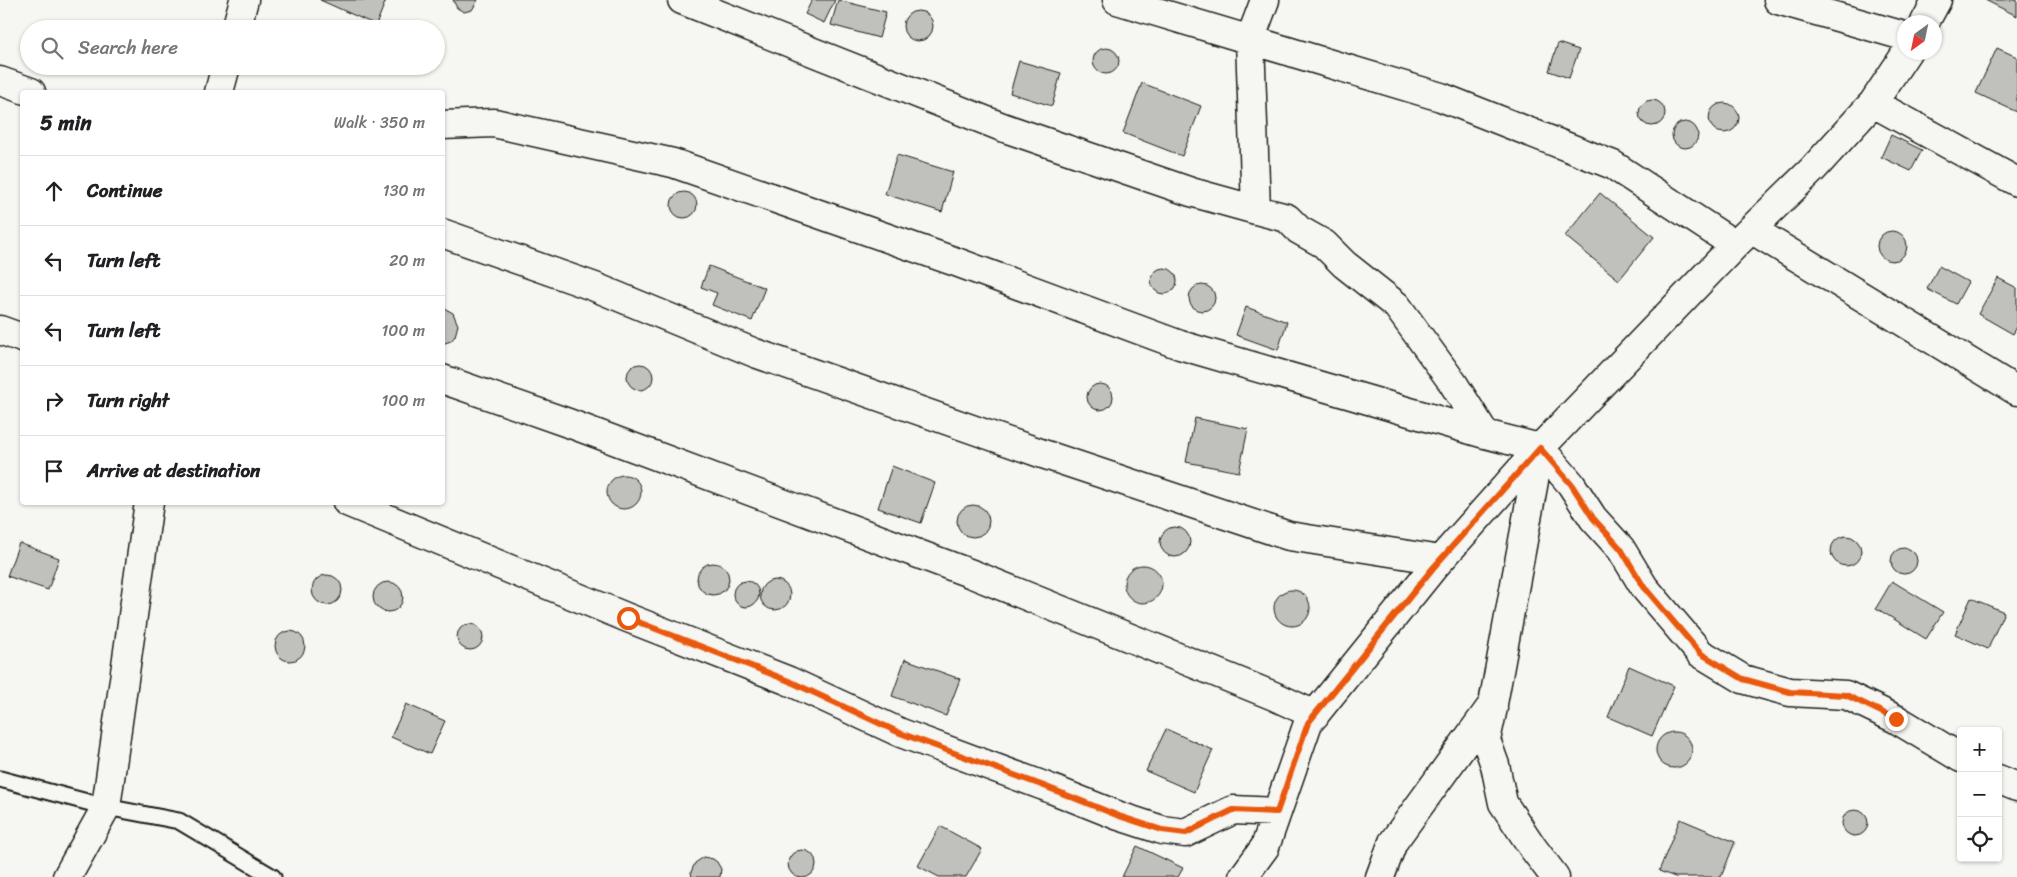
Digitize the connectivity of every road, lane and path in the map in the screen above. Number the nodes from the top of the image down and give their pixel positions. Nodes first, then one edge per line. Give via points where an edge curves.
1 (244, 0) edge
2 (682, 0) edge
3 (1117, 0) edge
4 (1265, 0) edge
5 (1778, 0) edge
6 (1937, 0) edge
7 (1929, 15) edge
8 (238, 20) edge
9 (1897, 34) edge
10 (1250, 40) junction
11 (1902, 60) edge
12 (224, 75) edge
13 (0, 81) edge
14 (25, 90) edge
15 (220, 90) edge
16 (1873, 103) junction
17 (445, 124) edge
18 (2017, 182) edge
19 (1256, 210) junction
20 (445, 234) edge
21 (1743, 237) junction
22 (0, 330) edge
23 (20, 337) edge
24 (445, 380) edge
25 (2017, 391) edge
26 (1485, 434) junction
27 (1540, 448) junction
28 (149, 505) edge
29 (354, 505) edge
30 (1440, 560) junction
31 (1494, 704) junction
32 (1315, 715) junction
33 (1957, 756) edge
34 (0, 779) edge
35 (2002, 781) edge
36 (2017, 787) edge
37 (106, 807) junction
38 (1277, 812) junction
39 (67, 877) edge
40 (274, 877) edge
41 (1243, 877) edge
42 (1380, 877) edge
43 (1555, 877) edge

1 - 8 street
2 - 19 street via 1002,127 1191,192
3 - 10 street
4 - 10 street
5 - 9 street
6 - 7 street
10 - 19 street
10 - 21 street via 1441,97 1613,165
11 - 16 street
12 - 15 street
13 - 14 street
16 - 18 street
16 - 21 street via 1813,169
17 - 26 street via 494,123 673,163 959,263 1180,345
19 - 26 street via 1286,218 1299,230 1324,244 1397,306 1453,383
20 - 30 street via 595,287 756,353 1289,536
21 - 25 street
21 - 27 street
22 - 23 street
24 - 32 street via 972,574
26 - 27 street
27 - 30 street
27 - 31 street
27 - 33 street via 1621,549 1644,587 1700,653 1743,679 1790,692 1846,695 1896,719
28 - 37 street
29 - 38 street via 789,681 900,733 1119,816 1162,830 1186,833 1233,810
30 - 32 street
31 - 42 street via 1393,842
31 - 43 street via 1486,740 1503,803
32 - 38 street via 1308,723
34 - 37 lane
35 - 36 street
37 - 39 street
37 - 40 lane via 180,821
38 - 41 street via 1264,848

